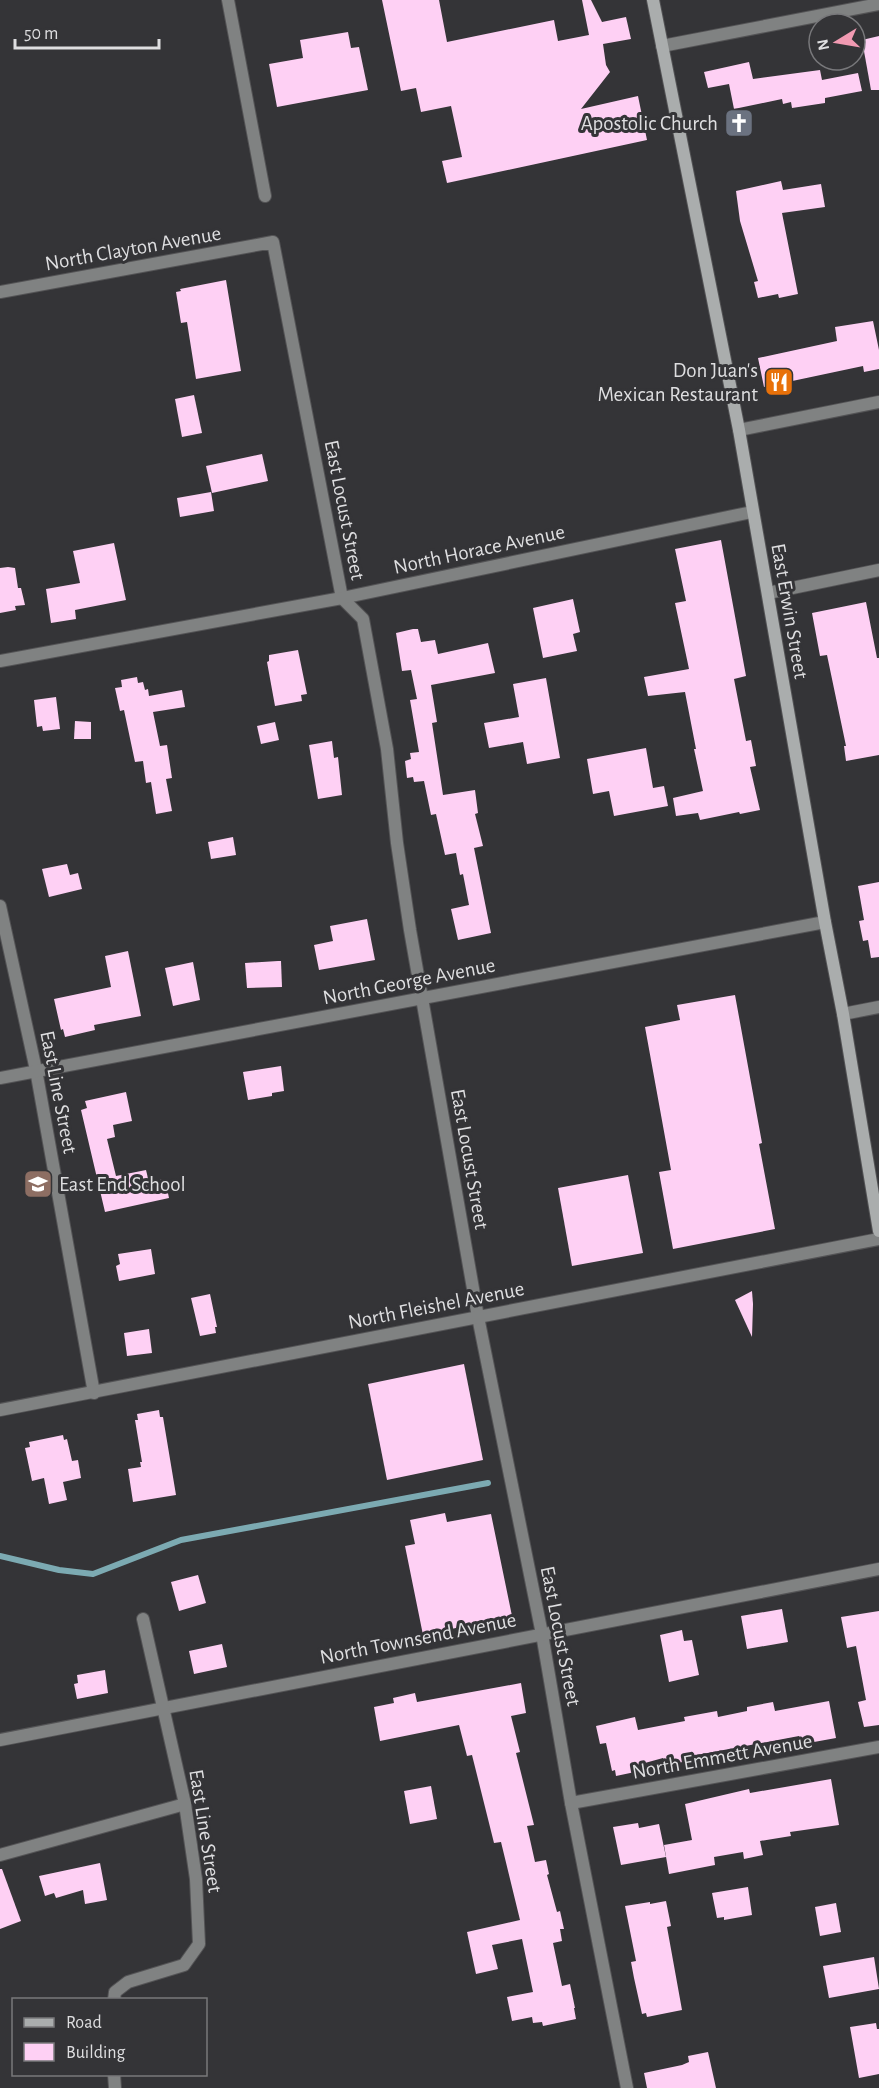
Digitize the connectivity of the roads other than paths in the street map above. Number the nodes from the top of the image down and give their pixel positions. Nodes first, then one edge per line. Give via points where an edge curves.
1 (228, 0) edge
2 (652, 0) edge
3 (879, 4) edge
4 (662, 46) junction
5 (265, 196) dead end
6 (273, 242) joint
7 (0, 292) edge
8 (879, 402) edge
9 (739, 430) junction
10 (752, 512) junction
11 (879, 570) edge
12 (768, 593) junction
13 (342, 598) junction
14 (0, 662) edge
15 (0, 906) edge
16 (825, 922) junction
17 (423, 998) junction
18 (879, 1007) edge
19 (843, 1014) junction
20 (36, 1070) junction
21 (0, 1078) edge
22 (879, 1231) edge
23 (879, 1239) edge
24 (478, 1317) junction
25 (94, 1393) junction
26 (0, 1410) edge
27 (879, 1569) edge
28 (143, 1619) dead end
29 (542, 1634) junction
30 (164, 1707) junction
31 (0, 1740) edge
32 (879, 1747) edge
33 (572, 1803) junction
34 (185, 1804) junction
35 (0, 1855) edge
36 (114, 1998) edge
37 (627, 2088) edge

1 - 5 street
2 - 4 main road, East Erwin Street
3 - 4 street
4 - 9 main road, East Erwin Street
6 - 7 street, North Clayton Avenue
6 - 13 street, East Locust Street
8 - 9 street
9 - 10 main road, East Erwin Street
10 - 12 main road, East Erwin Street
10 - 13 street, North Horace Avenue
11 - 12 street
12 - 16 main road, East Erwin Street
13 - 14 street, North Horace Avenue
13 - 17 street, East Locust Street via 363,619 387,749 397,843
15 - 20 street, East Line Street
16 - 17 street, North George Avenue
16 - 19 main road, East Erwin Street
17 - 20 street, North George Avenue
17 - 24 street, East Locust Street
18 - 19 street
19 - 22 main road, East Erwin Street
20 - 21 street, North George Avenue
20 - 25 street, East Line Street
23 - 24 street, North Fleishel Avenue
24 - 25 street, North Fleishel Avenue
24 - 29 street, East Locust Street
25 - 26 street, North Fleishel Avenue
27 - 29 street, North Townsend Avenue
28 - 30 street, East Line Street
29 - 30 street, North Townsend Avenue
29 - 33 street, East Locust Street
30 - 31 street, North Townsend Avenue
30 - 34 street, East Line Street
32 - 33 street, North Emmett Avenue
33 - 37 street, East Locust Street
34 - 35 street
34 - 36 street, East Line Street via 196,1879 199,1944 183,1965 128,1982 115,1992

